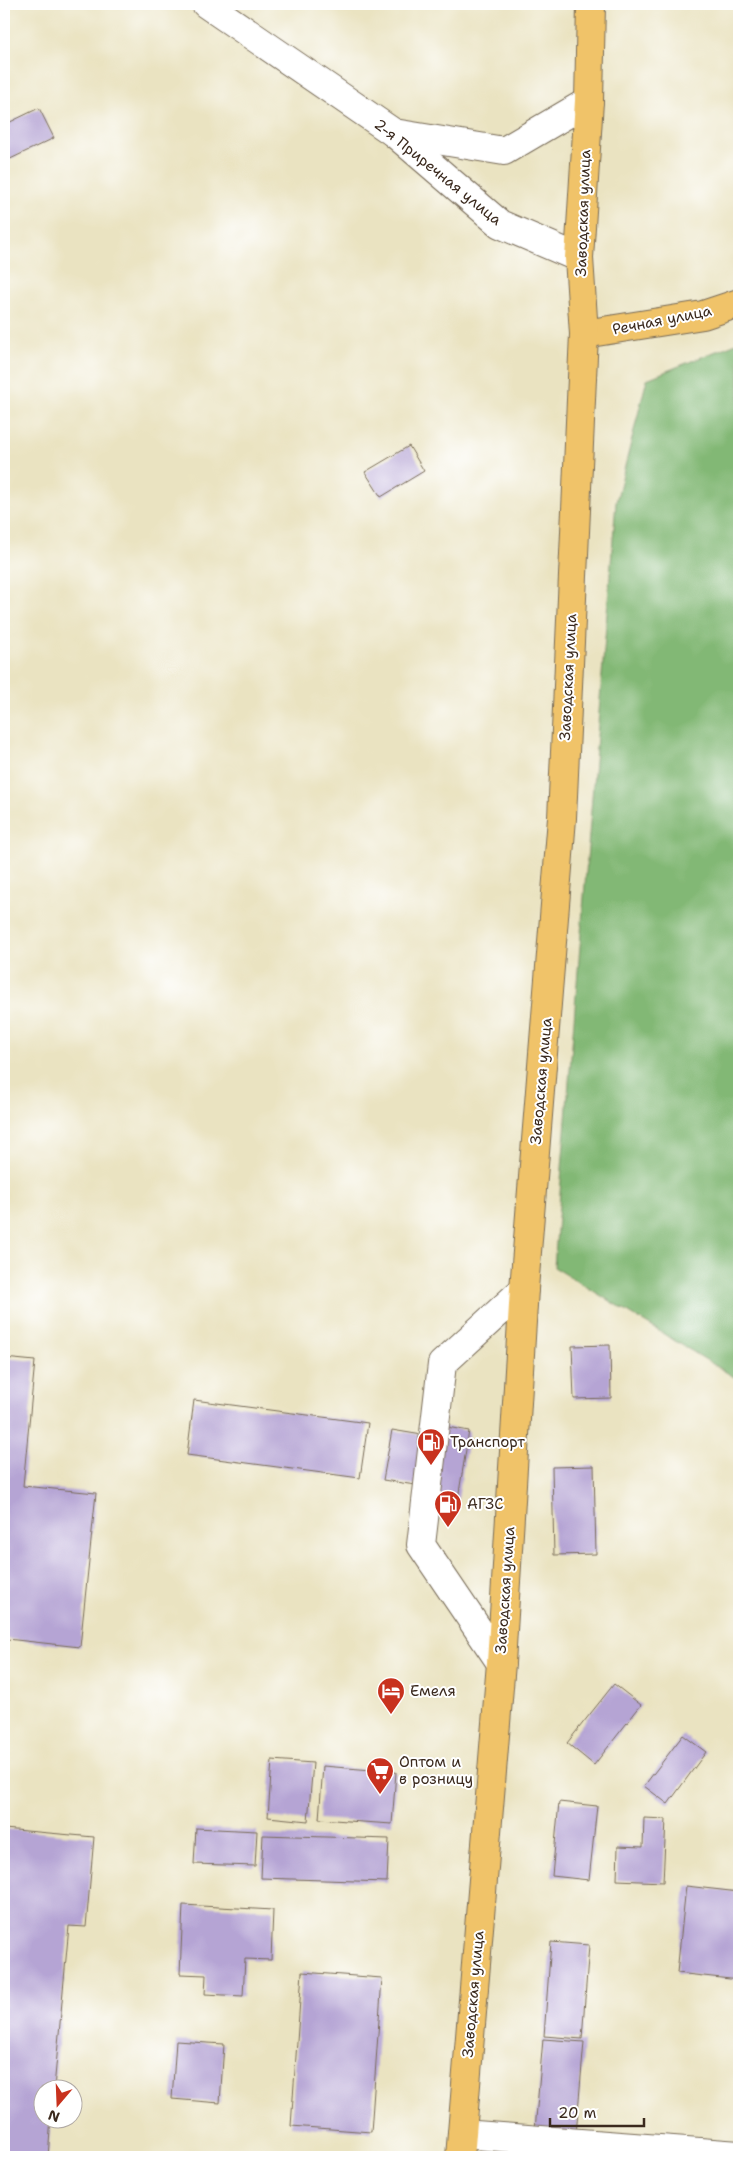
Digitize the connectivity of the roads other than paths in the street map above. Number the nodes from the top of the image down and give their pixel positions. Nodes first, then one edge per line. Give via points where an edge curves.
1 (206, 4) edge
2 (591, 4) edge
3 (588, 101) junction
4 (394, 133) junction
5 (579, 258) junction
6 (739, 303) edge
7 (584, 334) junction
8 (524, 1289) junction
9 (501, 1663) junction
10 (461, 2146) edge
11 (739, 2155) edge

1 - 4 street, 2-я Приречная улица
2 - 3 main road, Заводская улица
3 - 4 street via 504,151
3 - 5 main road, Заводская улица
4 - 5 street, 2-я Приречная улица via 500,224
5 - 7 main road, Заводская улица
6 - 7 main road, Речная улица via 703,315
7 - 8 main road, Заводская улица via 562,818
8 - 9 main road, Заводская улица
8 - 9 street via 442,1364 421,1545
9 - 10 main road, Заводская улица
10 - 11 street

